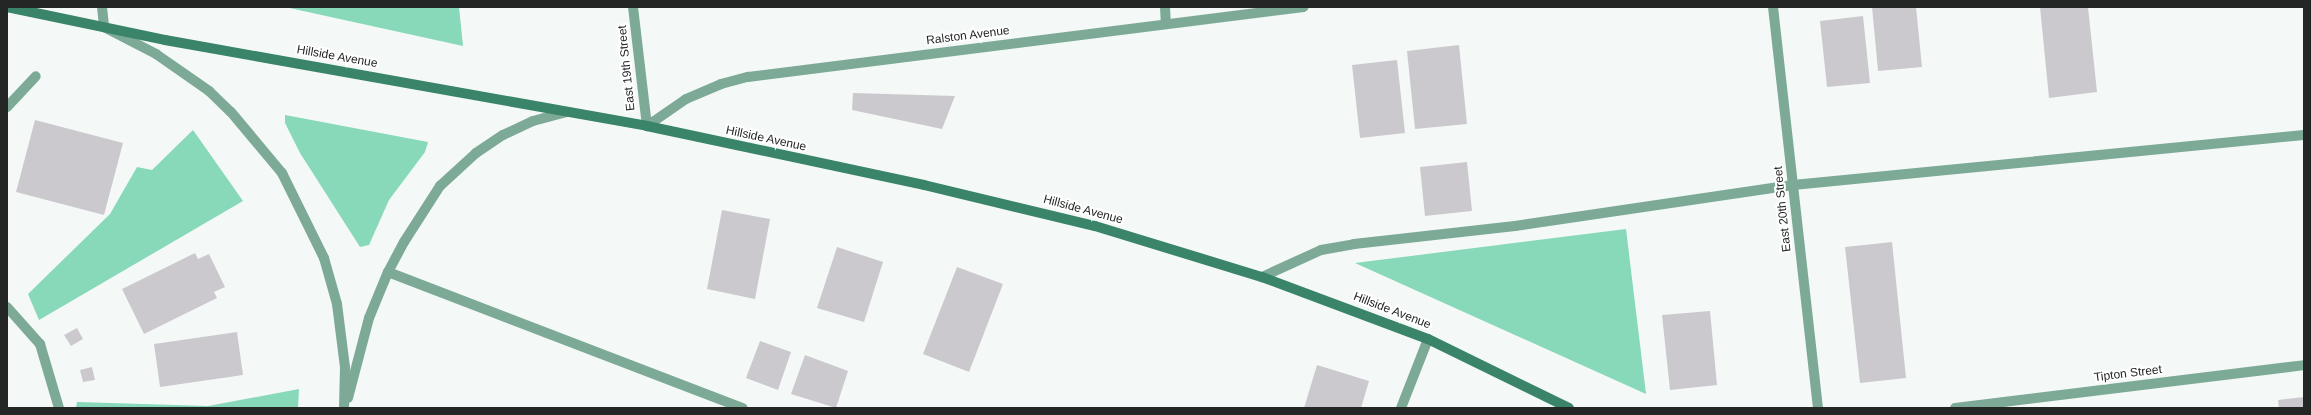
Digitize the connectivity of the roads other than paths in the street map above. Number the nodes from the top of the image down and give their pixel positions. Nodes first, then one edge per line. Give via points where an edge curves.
1 (7, 7) edge
2 (102, 7) edge
3 (633, 7) edge
4 (1165, 7) edge
5 (1304, 7) edge
6 (1773, 7) edge
7 (1166, 24) junction
8 (104, 27) junction
9 (36, 76) dead end
10 (7, 107) edge
11 (566, 112) junction
12 (647, 126) junction
13 (2304, 135) edge
14 (1793, 185) junction
15 (388, 272) junction
16 (1262, 277) junction
17 (7, 307) edge
18 (1428, 339) junction
19 (2304, 365) edge
20 (59, 408) edge
21 (345, 408) edge
22 (743, 408) edge
23 (1401, 408) edge
24 (1569, 408) edge
25 (1818, 408) edge
26 (1955, 408) edge

1 - 8 street, Hillside Avenue
2 - 8 street
3 - 12 street, East 19th Street
4 - 7 street
5 - 7 street, Ralston Avenue
6 - 14 street, East 20th Street
7 - 12 street, Ralston Avenue via 748,77 721,84 686,99
8 - 11 street, Hillside Avenue
8 - 21 street via 156,54 209,91 231,112 282,174 324,258 336,304 345,367
9 - 10 street
11 - 12 street, Hillside Avenue
11 - 15 street, Hillside Avenue via 533,121 503,135 464,163 431,199
12 - 16 street, Hillside Avenue via 1033,210 1141,239
13 - 14 street
14 - 16 street via 1515,226 1354,244 1322,250
14 - 25 street, East 20th Street
15 - 21 street, Hillside Avenue via 359,349
15 - 22 street
16 - 18 street, Hillside Avenue
17 - 20 street via 40,344
18 - 23 street
18 - 24 street, Hillside Avenue
19 - 26 street, Tipton Street

